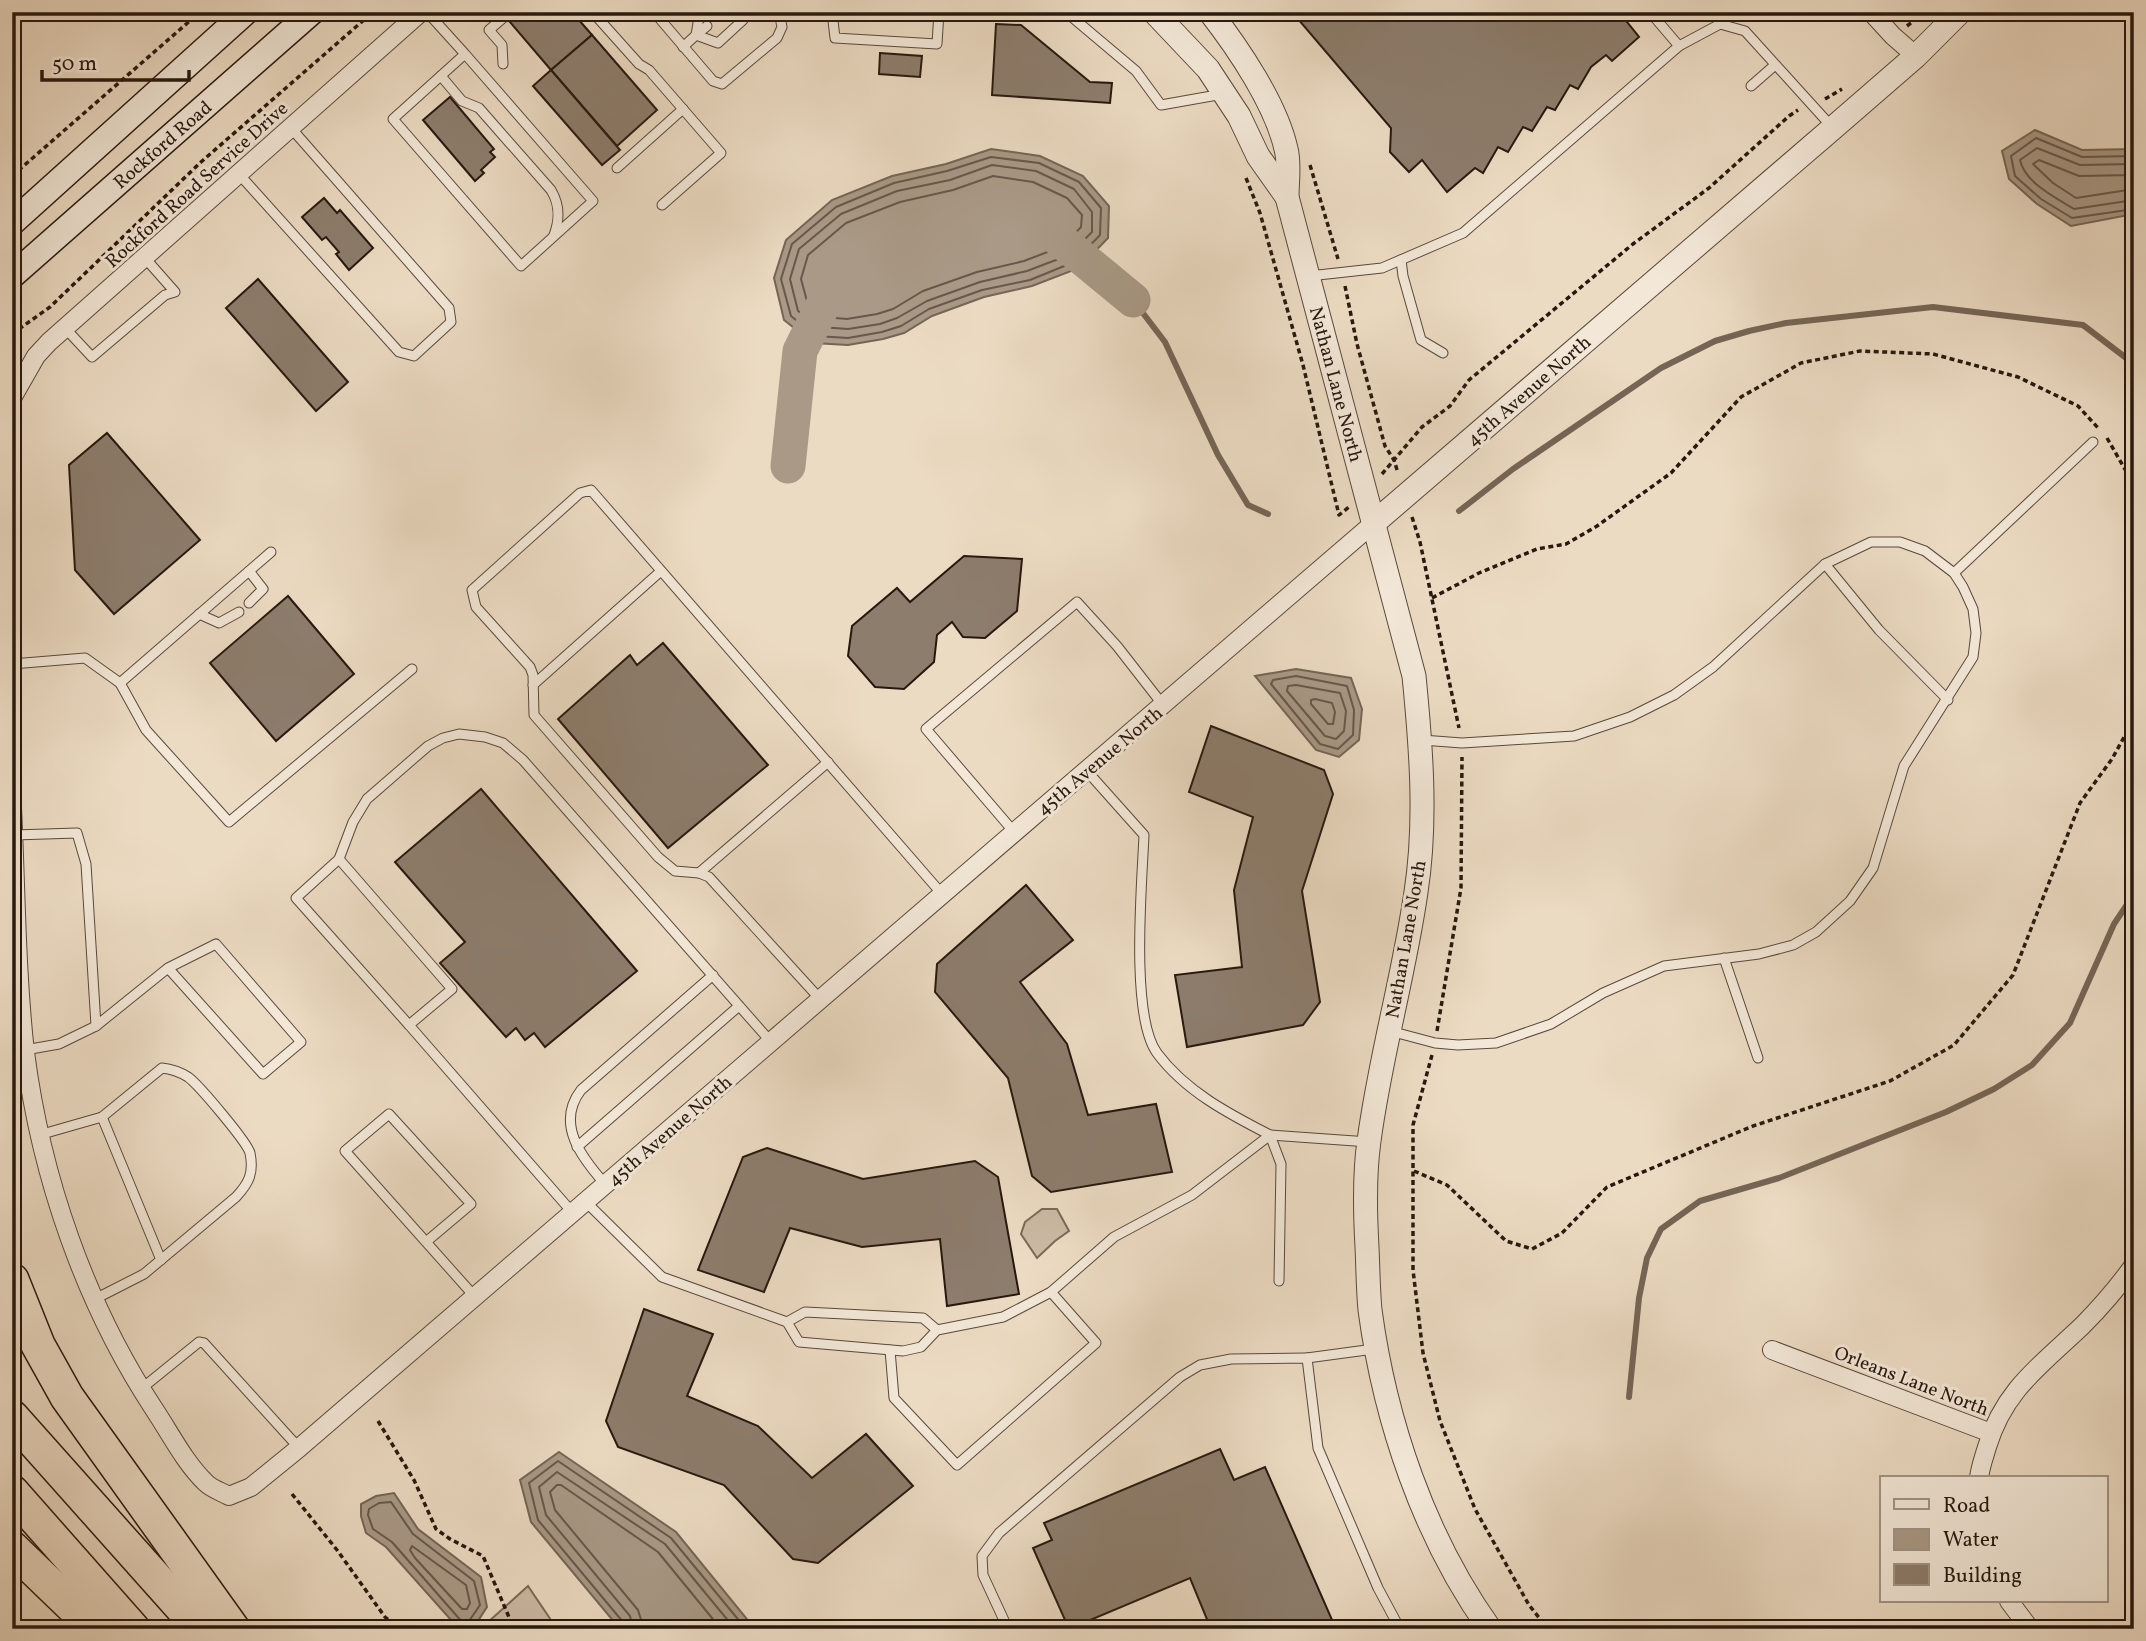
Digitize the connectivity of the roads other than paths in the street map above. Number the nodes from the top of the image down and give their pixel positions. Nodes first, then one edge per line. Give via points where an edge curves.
1 (246, 12) edge
2 (312, 12) edge
3 (421, 12) edge
4 (428, 12) edge
5 (510, 12) edge
6 (654, 12) edge
7 (744, 12) edge
8 (779, 12) edge
9 (832, 12) edge
10 (940, 12) edge
11 (1066, 12) edge
12 (1154, 12) edge
13 (1210, 12) edge
14 (1650, 12) edge
15 (1871, 12) edge
16 (1960, 12) edge
17 (597, 17) dead end
18 (699, 17) dead end
19 (707, 26) dead end
20 (696, 35) junction
21 (1679, 46) junction
22 (683, 47) junction
23 (465, 54) junction
24 (1916, 56) junction
25 (503, 64) dead end
26 (1775, 65) junction
27 (441, 76) junction
28 (1751, 86) dead end
29 (1225, 94) junction
30 (683, 109) junction
31 (291, 128) junction
32 (1833, 128) junction
33 (617, 168) dead end
34 (239, 174) junction
35 (1287, 197) junction
36 (663, 205) dead end
37 (12, 223) edge
38 (553, 237) junction
39 (145, 258) junction
40 (1401, 260) junction
41 (12, 275) edge
42 (1309, 276) junction
43 (65, 328) junction
44 (1443, 353) dead end
45 (12, 398) edge
46 (2093, 442) dead end
47 (1375, 522) junction
48 (271, 552) dead end
49 (1825, 564) junction
50 (249, 571) junction
51 (661, 571) junction
52 (1954, 573) junction
53 (249, 603) dead end
54 (239, 612) dead end
55 (199, 614) junction
56 (12, 664) edge
57 (412, 668) dead end
58 (120, 683) junction
59 (533, 685) junction
60 (1948, 700) junction
61 (1163, 705) junction
62 (1420, 740) junction
63 (828, 762) junction
64 (1086, 770) junction
65 (12, 808) edge
66 (1014, 832) junction
67 (14, 835) edge
68 (340, 859) junction
69 (699, 873) junction
70 (942, 894) junction
71 (1724, 958) junction
72 (168, 968) junction
73 (713, 975) junction
74 (820, 999) junction
75 (739, 1006) junction
76 (409, 1025) junction
77 (96, 1026) junction
78 (1389, 1031) junction
79 (771, 1042) junction
80 (25, 1050) junction
81 (1758, 1058) dead end
82 (102, 1117) junction
83 (39, 1135) junction
84 (1270, 1135) junction
85 (1368, 1142) junction
86 (576, 1147) junction
87 (605, 1184) junction
88 (578, 1206) junction
89 (426, 1242) junction
90 (161, 1260) junction
91 (2134, 1265) edge
92 (12, 1280) edge
93 (1279, 1281) dead end
94 (1051, 1292) junction
95 (475, 1297) junction
96 (95, 1299) junction
97 (787, 1322) junction
98 (937, 1330) junction
99 (1376, 1348) junction
100 (890, 1350) junction
101 (1772, 1350) dead end
102 (1307, 1358) junction
103 (141, 1389) junction
104 (12, 1418) edge
105 (1992, 1433) junction
106 (299, 1448) junction
107 (1980, 1476) edge
108 (12, 1492) edge
109 (12, 1548) edge
110 (2010, 1602) edge
111 (96, 1629) edge
112 (133, 1629) edge
113 (201, 1629) edge
114 (233, 1629) edge
115 (1008, 1629) edge
116 (1400, 1629) edge
117 (1490, 1629) edge
118 (2030, 1629) edge

1 - 37 main road
2 - 41 main road, Rockford Road
3 - 31 street, Rockford Road Service Drive
4 - 23 lane
5 - 25 lane via 489,30 502,45
6 - 22 lane
7 - 20 lane via 744,20 718,43
8 - 22 lane via 782,27 777,38 722,84 713,81
9 - 10 lane via 835,38 937,44
11 - 29 lane via 1136,71 1161,105
12 - 29 street, Nathan Lane North via 1208,69
13 - 35 street, Nathan Lane North via 1231,39 1273,115 1287,149
14 - 21 lane
15 - 24 street
16 - 24 street, 45th Avenue North
17 - 30 lane
18 - 20 lane
19 - 20 lane
20 - 22 lane
21 - 26 lane via 1720,24 1745,31
21 - 40 lane via 1463,233
23 - 27 lane
23 - 38 lane via 593,201
24 - 32 street, 45th Avenue North
26 - 28 lane
26 - 32 lane
27 - 38 lane via 462,101 479,108 551,190 558,214
27 - 38 lane via 393,119 521,266
29 - 35 street, Nathan Lane North via 1258,156
30 - 33 lane
30 - 36 lane via 721,153
31 - 34 street, Rockford Road Service Drive
31 - 34 lane via 449,308 451,322 414,356 398,352
32 - 47 street, 45th Avenue North
34 - 39 street, Rockford Road Service Drive
35 - 42 street, Nathan Lane North
39 - 43 street, Rockford Road Service Drive
39 - 43 lane via 175,292 165,295 92,357
40 - 42 lane via 1382,268
40 - 44 lane via 1421,340
42 - 47 street, Nathan Lane North
43 - 45 street, Rockford Road Service Drive via 36,356
46 - 52 lane
47 - 61 street, 45th Avenue North
47 - 62 street, Nathan Lane North via 1414,676
48 - 50 lane
49 - 52 lane via 1871,542 1900,542 1925,551
49 - 60 lane via 1879,630
49 - 62 lane via 1713,667 1674,695 1630,717 1574,736 1462,743
50 - 53 lane via 264,589
50 - 55 lane
51 - 59 lane
51 - 59 lane via 591,490 580,493 472,590 476,607 530,667
51 - 63 lane
52 - 60 lane via 1973,610 1976,634 1973,657
54 - 55 lane via 219,623
55 - 58 lane
56 - 58 lane via 85,658
57 - 58 lane via 229,822 146,730
59 - 69 lane via 534,715 658,857 675,871
60 - 71 lane via 1904,766 1873,868 1850,901 1816,932 1793,944
61 - 64 street, 45th Avenue North
61 - 66 lane via 1077,603 926,729
62 - 78 street, Nathan Lane North via 1422,819 1417,889
63 - 69 lane
63 - 70 lane
64 - 66 street, 45th Avenue North
64 - 84 lane via 1144,835 1143,1016 1156,1052 1187,1084
65 - 67 street
66 - 70 street, 45th Avenue North
67 - 77 lane via 77,833 86,864
67 - 80 street
68 - 73 lane via 367,799 428,746 459,734 485,737 503,743 523,760
68 - 76 lane via 452,989
68 - 76 lane via 296,898
69 - 74 lane via 709,877
70 - 74 street, 45th Avenue North
71 - 78 lane via 1664,966 1603,993 1551,1024 1496,1043 1423,1042
71 - 81 lane
72 - 72 lane via 263,1073 301,1042 216,944
72 - 77 lane
73 - 75 lane
73 - 86 lane via 573,1100 570,1128
74 - 79 street, 45th Avenue North
75 - 79 lane
75 - 86 lane
76 - 88 lane
77 - 80 lane via 59,1044
78 - 85 street, Nathan Lane North
79 - 87 street, 45th Avenue North
80 - 83 street
82 - 83 lane
82 - 90 lane
82 - 90 lane via 162,1068 172,1069 188,1077 249,1150 249,1183
83 - 96 street via 69,1234
84 - 85 lane
84 - 93 lane via 1281,1164
84 - 94 lane via 1192,1195 1114,1237
85 - 99 street, Nathan Lane North via 1366,1230
86 - 87 lane
87 - 88 street, 45th Avenue North
88 - 95 street, 45th Avenue North
88 - 97 lane via 662,1277
89 - 89 lane via 345,1152 389,1114 471,1205
89 - 95 lane
90 - 96 lane
91 - 105 street via 2083,1325 2023,1380
92 - 114 highway via 38,1345 67,1397
94 - 98 lane via 1003,1317
94 - 100 lane via 1096,1343 957,1465 894,1398
95 - 106 street, 45th Avenue North
96 - 103 street
97 - 98 lane via 805,1312 923,1318
97 - 100 lane via 799,1342
98 - 100 lane via 921,1347
99 - 102 lane
99 - 117 street, Nathan Lane North via 1408,1468 1439,1543
101 - 105 street, Orleans Lane North
102 - 115 lane via 1231,1359 1200,1365 1180,1377 999,1533 982,1556 984,1575
102 - 116 lane via 1318,1448 1349,1527
103 - 106 lane via 199,1342 204,1343
103 - 106 street, 45th Avenue North via 207,1484 229,1496 251,1487
104 - 113 highway
105 - 107 street, Orleans Lane North
108 - 112 highway
109 - 111 highway
110 - 118 street

